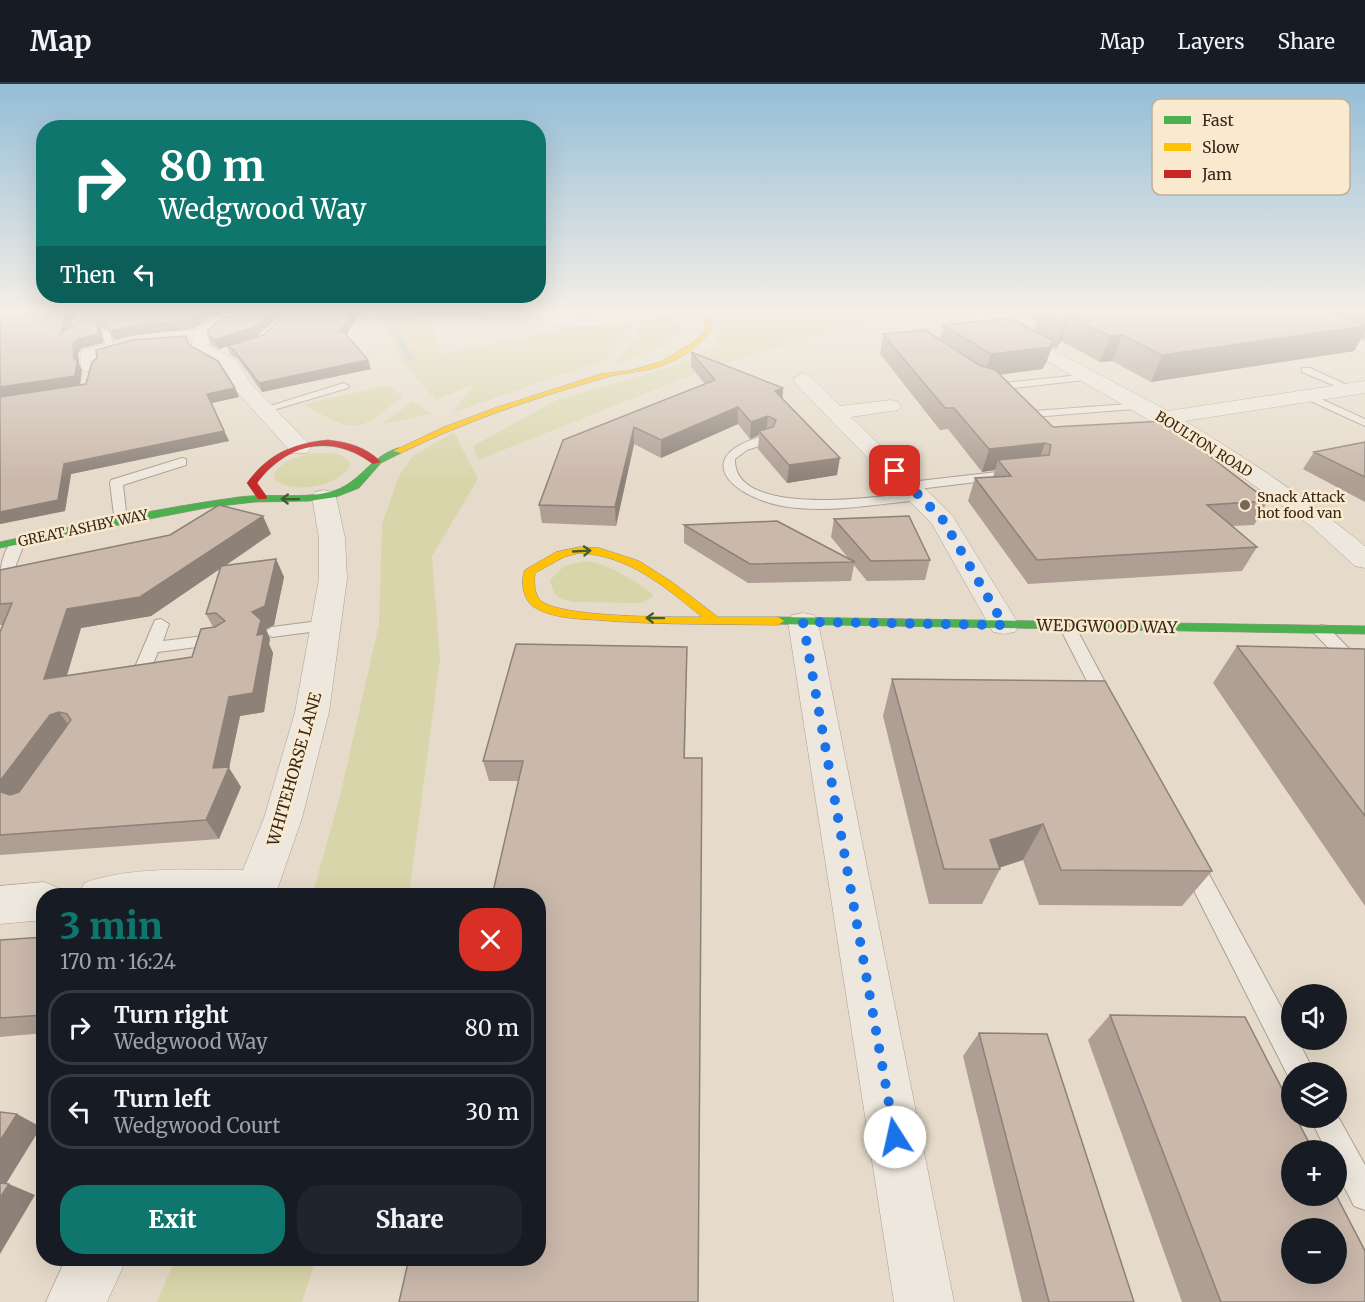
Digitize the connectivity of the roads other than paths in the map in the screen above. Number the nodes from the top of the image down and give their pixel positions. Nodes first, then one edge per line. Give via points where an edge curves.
1 (90, 368) edge
2 (232, 368) edge
3 (616, 368) edge
4 (643, 368) edge
5 (1070, 368) edge
6 (1306, 370) edge
7 (90, 372) edge
8 (605, 375) junction
9 (1089, 377) junction
10 (802, 379) dead end
11 (979, 382) edge
12 (344, 386) dead end
13 (1358, 388) edge
14 (1308, 396) junction
15 (891, 406) dead end
16 (1142, 406) junction
17 (263, 410) junction
18 (837, 412) junction
19 (1033, 414) edge
20 (1165, 418) junction
21 (1365, 423) edge
22 (434, 432) junction
23 (396, 437) dead end
24 (375, 439) dead end
25 (767, 439) edge
26 (343, 444) junction
27 (300, 448) junction
28 (182, 462) dead end
29 (376, 462) junction
30 (255, 473) junction
31 (1014, 475) edge
32 (236, 481) dead end
33 (216, 489) dead end
34 (915, 491) junction
35 (262, 497) junction
36 (324, 497) junction
37 (166, 510) junction
38 (120, 520) junction
39 (18, 542) junction
40 (0, 545) edge
41 (1365, 561) edge
42 (26, 571) edge
43 (2, 576) edge
44 (714, 620) junction
45 (803, 622) junction
46 (160, 624) dead end
47 (327, 625) junction
48 (1004, 625) junction
49 (1067, 626) junction
50 (1321, 630) junction
51 (1365, 630) edge
52 (272, 632) dead end
53 (225, 639) edge
54 (150, 648) junction
55 (141, 674) edge
56 (1365, 676) edge
57 (1114, 717) edge
58 (1180, 843) edge
59 (257, 888) edge
60 (36, 902) edge
61 (0, 905) edge
62 (1296, 1062) edge
63 (1329, 1128) edge
64 (1365, 1195) edge
65 (94, 1266) edge
66 (76, 1302) edge
67 (924, 1302) edge

1 - 7 street
2 - 17 street
3 - 8 street, GREAT ASHBY WAY
4 - 8 street, GREAT ASHBY WAY
5 - 9 street, BOULTON ROAD
6 - 13 lane
8 - 22 street, GREAT ASHBY WAY
9 - 11 lane via 1005,386
9 - 16 street, BOULTON ROAD
10 - 18 street
12 - 17 lane
13 - 14 street
14 - 20 street
14 - 21 lane
15 - 18 street
16 - 19 lane
16 - 20 street, BOULTON ROAD
17 - 27 street
18 - 34 street
20 - 41 street, BOULTON ROAD via 1269,485
22 - 23 street, GREAT ASHBY WAY
22 - 29 street, GREAT ASHBY WAY
24 - 26 street
25 - 34 lane via 745,446 728,461 740,486 757,496 804,505
26 - 27 street
26 - 29 street via 360,446 371,452
27 - 30 street via 277,456
28 - 38 lane via 116,483
29 - 36 street, GREAT ASHBY WAY via 366,479
30 - 32 street
30 - 35 street via 252,483
31 - 34 lane
33 - 37 street, GREAT ASHBY WAY
34 - 48 street via 943,520
36 -> 35 street, GREAT ASHBY WAY
35 - 37 street, GREAT ASHBY WAY
36 - 47 street, WHITEHORSE LANE via 332,538 333,579
37 - 38 street, GREAT ASHBY WAY
38 - 39 street, GREAT ASHBY WAY
39 - 40 street, GREAT ASHBY WAY
39 - 43 lane
42 - 43 lane
44 -> 44 street, WEDGWOOD WAY via 555,613 541,608 528,593 529,572 558,554 591,550 616,554 638,564
44 - 45 street, WEDGWOOD WAY
45 - 48 street, WEDGWOOD WAY
45 - 67 street
46 - 54 lane
47 - 52 lane
47 - 59 street, WHITEHORSE LANE via 310,722 283,818
48 - 49 street, WEDGWOOD WAY
49 - 50 street, WEDGWOOD WAY
49 - 57 lane
50 - 51 street, WEDGWOOD WAY
50 - 56 lane
53 - 54 lane
54 - 55 lane
58 - 62 lane
60 - 61 street
63 - 64 lane
65 - 66 street

